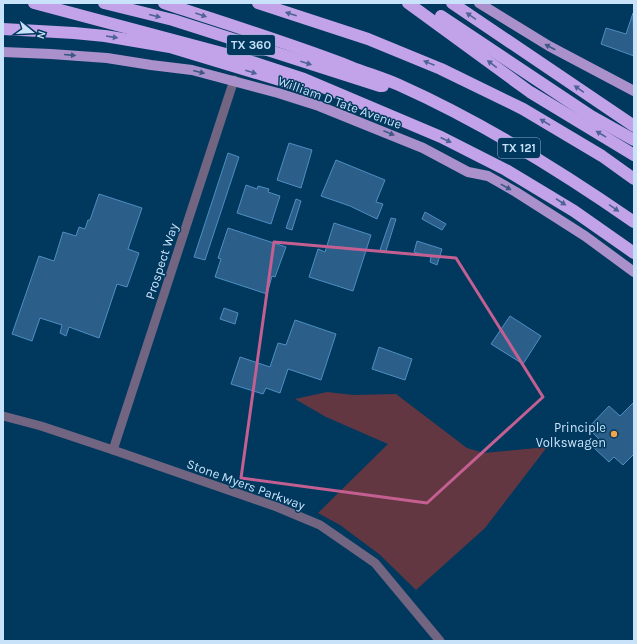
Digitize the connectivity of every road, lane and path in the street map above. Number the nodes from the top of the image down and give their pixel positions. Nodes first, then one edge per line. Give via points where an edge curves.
1 (34, 3) edge
2 (104, 3) edge
3 (164, 3) edge
4 (258, 3) edge
5 (408, 3) edge
6 (422, 3) edge
7 (452, 3) edge
8 (479, 3) edge
9 (3, 29) edge
10 (3, 52) edge
11 (234, 80) junction
12 (398, 85) junction
13 (634, 91) edge
14 (346, 97) junction
15 (634, 126) edge
16 (634, 140) edge
17 (634, 155) edge
18 (634, 180) edge
19 (634, 222) edge
20 (634, 253) edge
21 (634, 272) edge
22 (3, 416) edge
23 (113, 450) junction
24 (440, 641) edge

1 - 14 highway via 237,57 304,79
2 -> 12 highway, TX 360 via 173,20 380,86
3 -> 12 highway, TX 121 via 296,46
18 -> 4 highway, TX 121 via 602,156 523,109 441,69 368,39
17 -> 5 highway via 530,92
6 - 16 highway via 591,116
15 -> 7 highway
13 -> 8 main road via 549,46
9 -> 14 highway via 105,36 170,47 338,98
10 -> 11 main road, William D Tate Avenue via 107,58 192,70
11 -> 21 main road, William D Tate Avenue via 345,116 423,148 468,172 488,176 585,236
11 - 23 street, Prospect Way
12 -> 19 highway, TX 121 via 518,147
14 -> 20 highway via 441,137 506,170 574,210
22 - 23 street, Stone Myers Parkway
23 - 24 street, Stone Myers Parkway via 277,507 320,525 375,562

